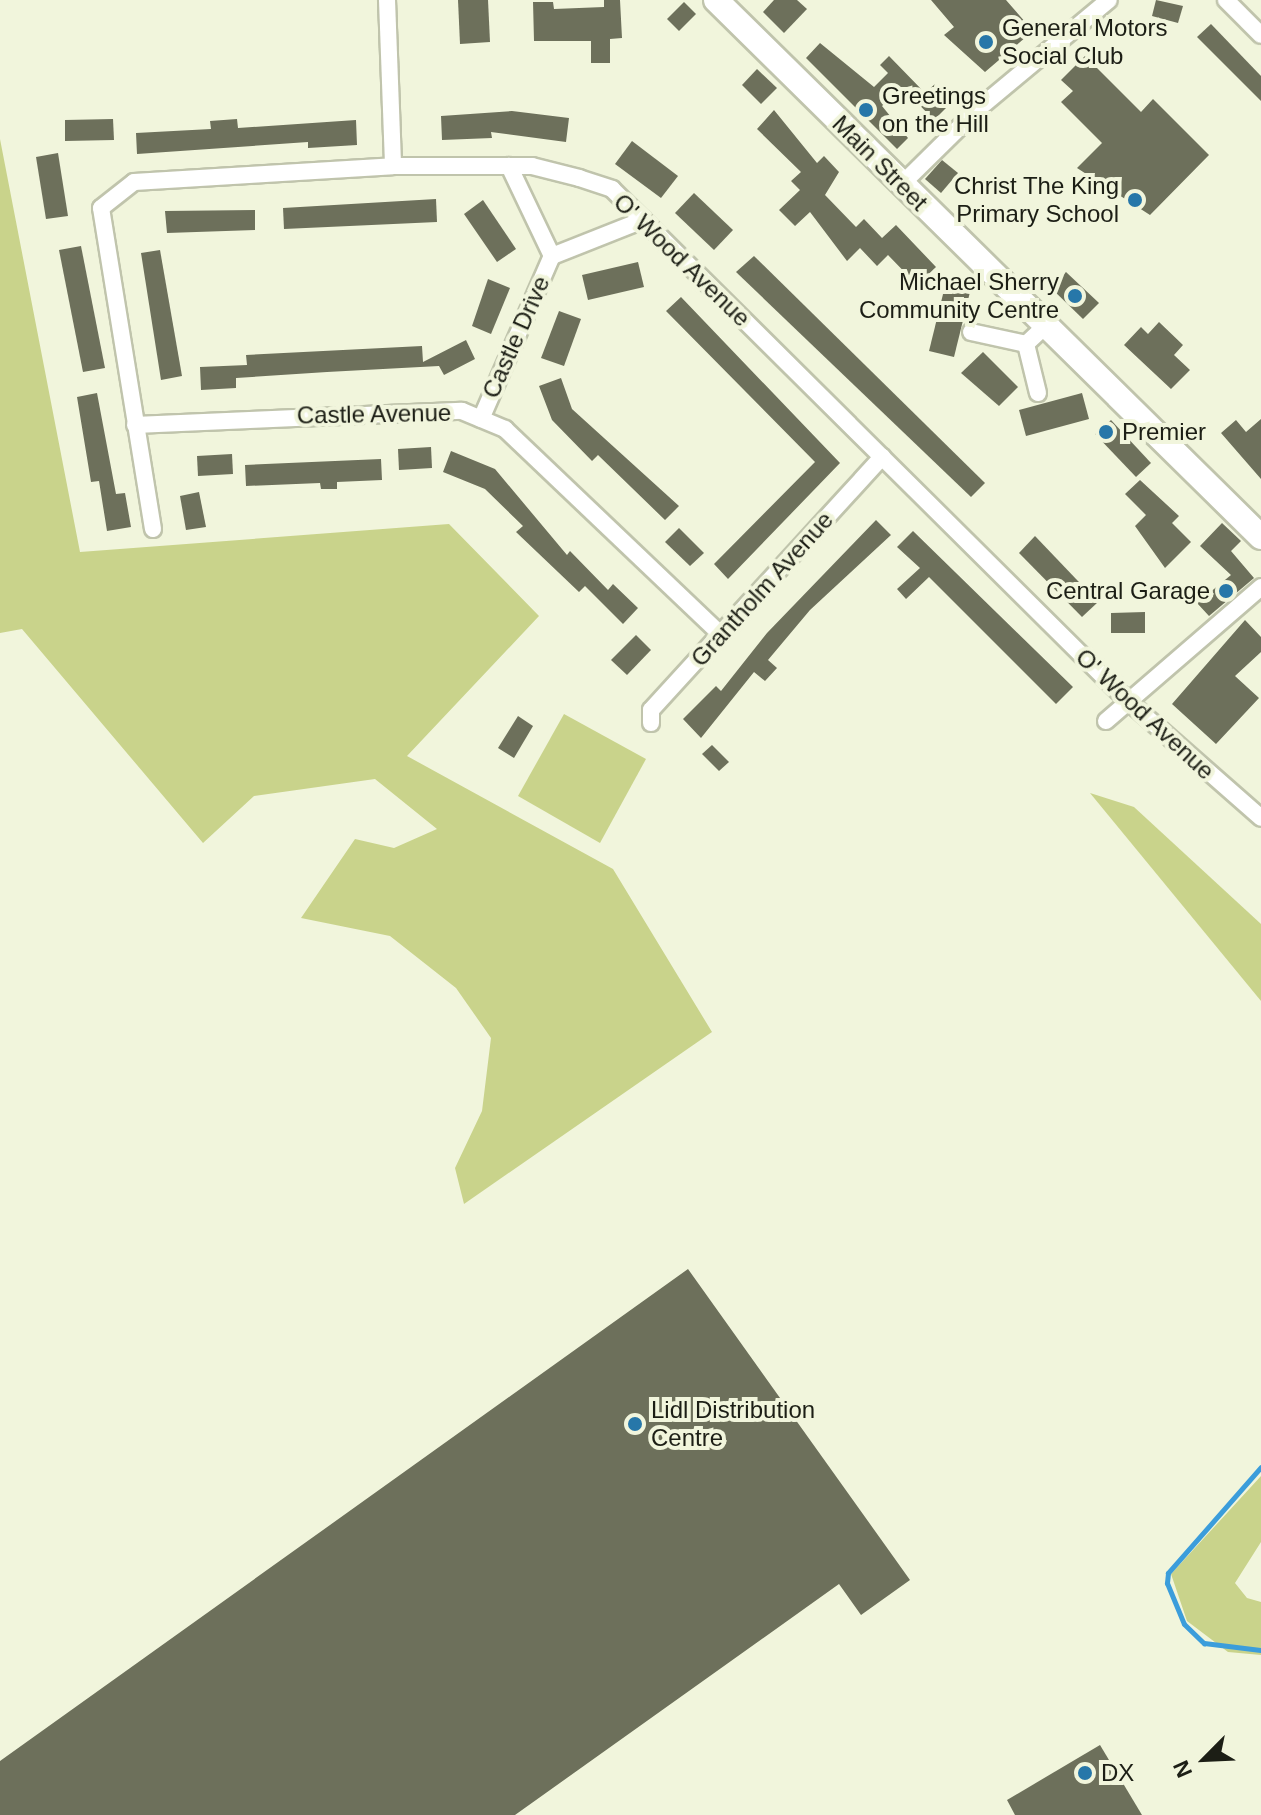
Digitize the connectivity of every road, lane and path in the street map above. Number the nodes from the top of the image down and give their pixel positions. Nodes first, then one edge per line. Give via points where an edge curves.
1 (387, 0) edge
2 (716, 0) edge
3 (1109, 0) edge
4 (1226, 0) edge
5 (1261, 35) edge
6 (393, 166) junction
7 (509, 166) junction
8 (902, 184) junction
9 (643, 220) junction
10 (552, 256) junction
11 (1045, 326) junction
12 (971, 332) dead end
13 (1026, 344) junction
14 (1038, 393) dead end
15 (481, 419) junction
16 (135, 425) junction
17 (882, 457) junction
18 (153, 529) dead end
19 (1261, 537) edge
20 (1261, 587) edge
21 (721, 635) junction
22 (1128, 701) junction
23 (1106, 721) dead end
24 (651, 723) dead end
25 (1261, 818) edge

1 - 6 street
2 - 8 main road, Main Street
3 - 8 street via 978,109
4 - 5 street
6 - 7 street, O' Wood Avenue
6 - 16 street, O' Wood Avenue via 134,182 101,208
7 - 9 street, O' Wood Avenue via 532,166 612,189
7 - 10 street, Castle Drive
8 - 11 main road, Main Street
9 - 10 street, Castle Drive
9 - 17 street, O' Wood Avenue
10 - 15 street, Castle Drive
11 - 13 street
11 - 19 main road, Main Street
12 - 13 street
13 - 14 street
15 - 16 street, Castle Avenue via 462,411
15 - 21 street, Castle Avenue via 505,429
16 - 18 street, O' Wood Avenue
17 - 21 street, Grantholm Avenue
17 - 22 street, O' Wood Avenue
20 - 22 street
21 - 24 street, Grantholm Avenue via 651,710
22 - 23 street
22 - 25 street, O' Wood Avenue

